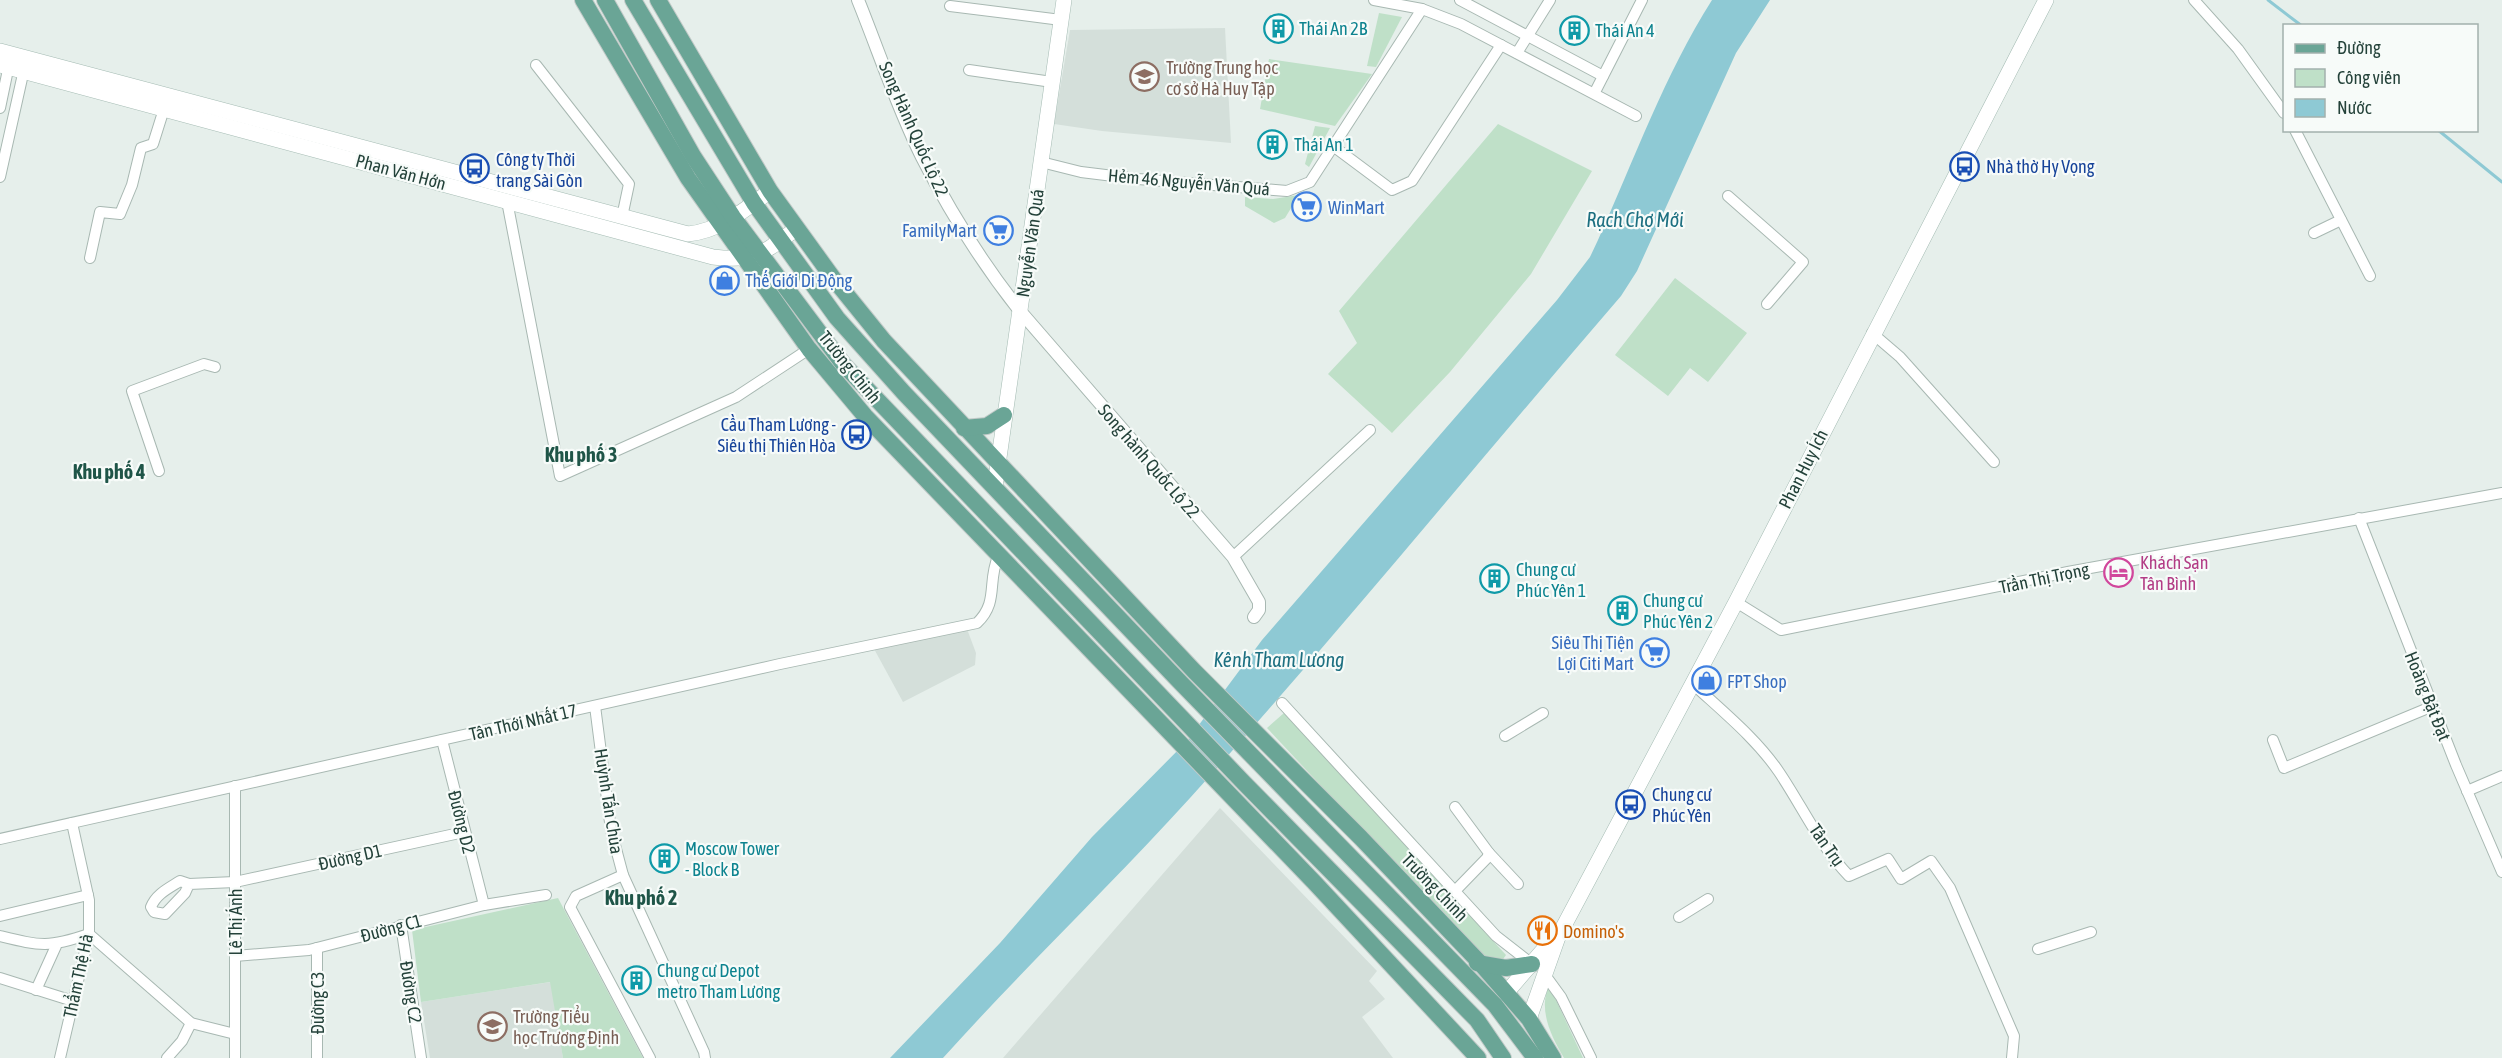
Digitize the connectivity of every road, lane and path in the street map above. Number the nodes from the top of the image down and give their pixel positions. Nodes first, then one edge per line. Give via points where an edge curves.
1 (583, 0) edge
2 (605, 0) edge
3 (633, 0) edge
4 (658, 0) edge
5 (858, 0) edge
6 (1064, 0) edge
7 (1374, 0) edge
8 (1460, 0) edge
9 (1550, 0) edge
10 (1642, 0) edge
11 (2046, 0) edge
12 (2194, 0) edge
13 (950, 6) dead end
14 (1422, 9) junction
15 (1061, 20) junction
16 (1527, 36) junction
17 (1501, 45) junction
18 (1517, 53) junction
19 (12, 61) edge
20 (536, 65) dead end
21 (969, 70) dead end
22 (1603, 76) junction
23 (1052, 82) junction
24 (1594, 92) junction
25 (0, 108) edge
26 (165, 109) junction
27 (2283, 112) edge
28 (1636, 116) dead end
29 (2296, 132) edge
30 (1334, 146) junction
31 (1041, 162) junction
32 (416, 170) junction
33 (0, 177) edge
34 (770, 191) junction
35 (1728, 196) dead end
36 (507, 201) junction
37 (754, 203) junction
38 (621, 217) junction
39 (2341, 220) junction
40 (727, 221) junction
41 (796, 229) junction
42 (2314, 233) dead end
43 (780, 240) junction
44 (752, 257) junction
45 (90, 258) dead end
46 (2370, 276) dead end
47 (1767, 304) dead end
48 (1020, 311) junction
49 (1872, 333) junction
50 (816, 344) junction
51 (215, 367) dead end
52 (1004, 415) junction
53 (964, 428) junction
54 (1370, 430) dead end
55 (997, 461) junction
56 (1994, 462) dead end
57 (159, 471) dead end
58 (995, 486) junction
59 (2502, 493) edge
60 (2359, 518) junction
61 (998, 557) junction
62 (1233, 558) junction
63 (1736, 602) junction
64 (1254, 617) dead end
65 (1692, 683) junction
66 (1282, 703) dead end
67 (595, 706) junction
68 (2433, 706) junction
69 (1543, 713) dead end
70 (1505, 736) dead end
71 (442, 740) junction
72 (2273, 740) dead end
73 (2502, 776) edge
74 (235, 786) junction
75 (2467, 790) junction
76 (1455, 807) dead end
77 (72, 823) junction
78 (464, 831) junction
79 (1361, 838) junction
80 (0, 839) edge
81 (1347, 853) junction
82 (1489, 853) junction
83 (1328, 868) junction
84 (2502, 872) edge
85 (623, 874) junction
86 (235, 882) junction
87 (1314, 882) junction
88 (189, 884) dead end
89 (1518, 884) dead end
90 (1455, 891) junction
91 (88, 894) junction
92 (546, 895) dead end
93 (1708, 899) dead end
94 (484, 904) junction
95 (0, 916) edge
96 (1679, 917) dead end
97 (401, 925) junction
98 (2091, 932) dead end
99 (88, 934) junction
100 (0, 936) edge
101 (56, 946) junction
102 (317, 948) junction
103 (2038, 949) dead end
104 (1442, 952) junction
105 (235, 956) junction
106 (1481, 964) junction
107 (1538, 969) junction
108 (0, 978) edge
109 (36, 990) junction
110 (1501, 999) junction
111 (73, 1001) junction
112 (1529, 1019) junction
113 (1477, 1020) junction
114 (191, 1023) junction
115 (1516, 1031) junction
116 (235, 1034) junction
117 (1458, 1035) junction
118 (1490, 1055) edge
119 (60, 1058) edge
120 (167, 1058) edge
121 (235, 1058) edge
122 (317, 1058) edge
123 (421, 1058) edge
124 (650, 1058) edge
125 (705, 1058) edge
126 (1535, 1058) edge
127 (1553, 1058) edge
128 (1591, 1058) edge
129 (2012, 1058) edge

1 - 40 main road, Trường Chinh via 688,178
2 - 40 main road, Trường Chinh
3 - 37 main road, Trường Chinh
4 - 34 main road
5 - 48 street, Song Hành Quốc Lộ 22 via 921,155 956,219
6 - 15 main road, Nguyễn Văn Quá
7 - 14 street
8 - 16 street
9 - 16 street
10 - 22 street
11 - 49 main road, Phan Huy Ích
12 - 27 street via 2238,48
13 - 15 street
14 - 17 street
14 - 30 street, Hẻm 46 Nguyễn Văn Quá
15 - 23 main road, Nguyễn Văn Quá
16 - 18 street
16 - 22 street
17 - 18 street
17 - 30 street via 1412,181 1392,189
18 - 24 street
19 - 25 street
19 - 26 main road, Phan Văn Hớn
19 - 32 main road, Phan Văn Hớn
19 - 33 street
20 - 38 street via 628,184
21 - 23 street
22 - 24 street
23 - 31 main road, Nguyễn Văn Quá
24 - 28 street
26 - 32 main road, Phan Văn Hớn
26 - 45 street via 153,144 141,148 120,214 100,212
29 - 39 street
30 - 31 street, Hẻm 46 Nguyễn Văn Quá via 1310,182 1287,191 1138,179
31 - 48 main road, Nguyễn Văn Quá
32 - 36 main road, Phan Văn Hớn
32 - 38 main road, Phan Văn Hớn
34 - 37 main road, Phan Văn Hớn
34 - 41 main road
35 - 47 street via 1803,262
36 - 44 main road, Phan Văn Hớn via 713,257
36 - 50 street via 560,476 736,397
37 - 40 main road, Phan Văn Hớn
37 - 43 main road, Trường Chinh
38 - 40 main road, Phan Văn Hớn via 688,234
39 - 42 street
39 - 46 street
40 - 44 main road, Trường Chinh
41 - 43 main road
41 - 53 main road via 884,341
43 - 44 main road
43 - 58 main road, Trường Chinh via 837,318
44 - 50 main road, Trường Chinh
48 - 52 main road, Nguyễn Văn Quá
48 - 62 street, Song hành Quốc Lộ 22
49 - 56 street via 1900,357
49 - 63 main road, Phan Huy Ích
50 - 61 main road, Trường Chinh via 865,416
50 - 83 main road, Trường Chinh
51 - 57 street via 204,364 132,391
52 - 53 main road via 987,426
52 - 55 main road, Nguyễn Văn Quá
53 - 55 main road
54 - 62 street
55 - 58 main road, Nguyễn Văn Quá
55 - 79 main road, Trường Chinh via 1194,671
58 - 81 main road, Trường Chinh
59 - 60 street, Trần Thị Trọng
60 - 63 street, Trần Thị Trọng via 1781,630
60 - 68 street, Hoàng Bật Đạt
61 - 67 street, Tân Thới Nhất 17 via 993,568 991,603 987,614 977,623
61 - 87 main road, Trường Chinh
62 - 64 street, Song hành Quốc Lộ 22 via 1259,602
63 - 65 main road, Phan Huy Ích
65 - 107 main road, Phan Huy Ích via 1558,937 1545,948
65 - 129 street, Tân Trụ via 1744,730 1778,770 1849,876 1887,859 1901,879 1931,861 1950,888 2014,1036
66 - 90 street, Trường Chinh
67 - 71 street, Tân Thới Nhất 17
67 - 85 street, Huỳnh Tấn Chùa via 611,830
68 - 72 street via 2284,768
68 - 75 street, Hoàng Bật Đạt
69 - 70 street
71 - 74 street, Tân Thới Nhất 17
71 - 78 street, Đường D2
73 - 75 street
74 - 77 street, Tân Thới Nhất 17
74 - 86 street, Lê Thị Ánh
75 - 84 street, Hoàng Bật Đạt
76 - 82 street
77 - 80 street, Tân Thới Nhất 17
77 - 91 street, Thẩm Thệ Hà
78 - 86 street, Đường D1
78 - 94 street, Đường D2
79 - 81 main road
79 - 106 main road, Trường Chinh
81 - 104 main road, Trường Chinh
82 - 89 street
82 - 90 street
83 - 87 main road
83 - 113 main road
85 - 124 street via 576,896 570,907
85 - 125 street, Huỳnh Tấn Chùa
86 - 88 street, Đường D1
86 - 105 street, Lê Thị Ánh
87 - 117 main road
90 - 107 street, Trường Chinh via 1496,936
91 - 95 street
91 - 99 street, Thẩm Thệ Hà
92 - 94 street, Đường C1
93 - 96 street
94 - 97 street, Đường C1
97 - 102 street, Đường C1
97 - 123 street, Đường C2
98 - 103 street
99 - 101 street
99 - 111 street, Thẩm Thệ Hà
99 - 114 street
100 - 101 street
101 - 109 street
102 - 105 street, Đường C1
102 - 122 street, Đường C3
104 - 106 main road
104 - 110 main road, Trường Chinh
105 - 116 street, Lê Thị Ánh
106 - 107 main road
106 - 110 main road, Trường Chinh
107 - 110 main road
107 - 112 main road
107 - 128 street, Trường Chinh via 1561,997
108 - 109 street
109 - 111 street
110 - 112 main road, Trường Chinh
110 - 113 main road
110 - 115 main road, Trường Chinh
111 - 119 street, Thẩm Thệ Hà
112 - 115 main road
112 - 127 main road, Trường Chinh
113 - 117 main road
113 - 118 main road
114 - 116 street
114 - 120 street
115 - 118 main road
115 - 126 main road, Trường Chinh
116 - 121 street, Lê Thị Ánh
117 - 118 main road

